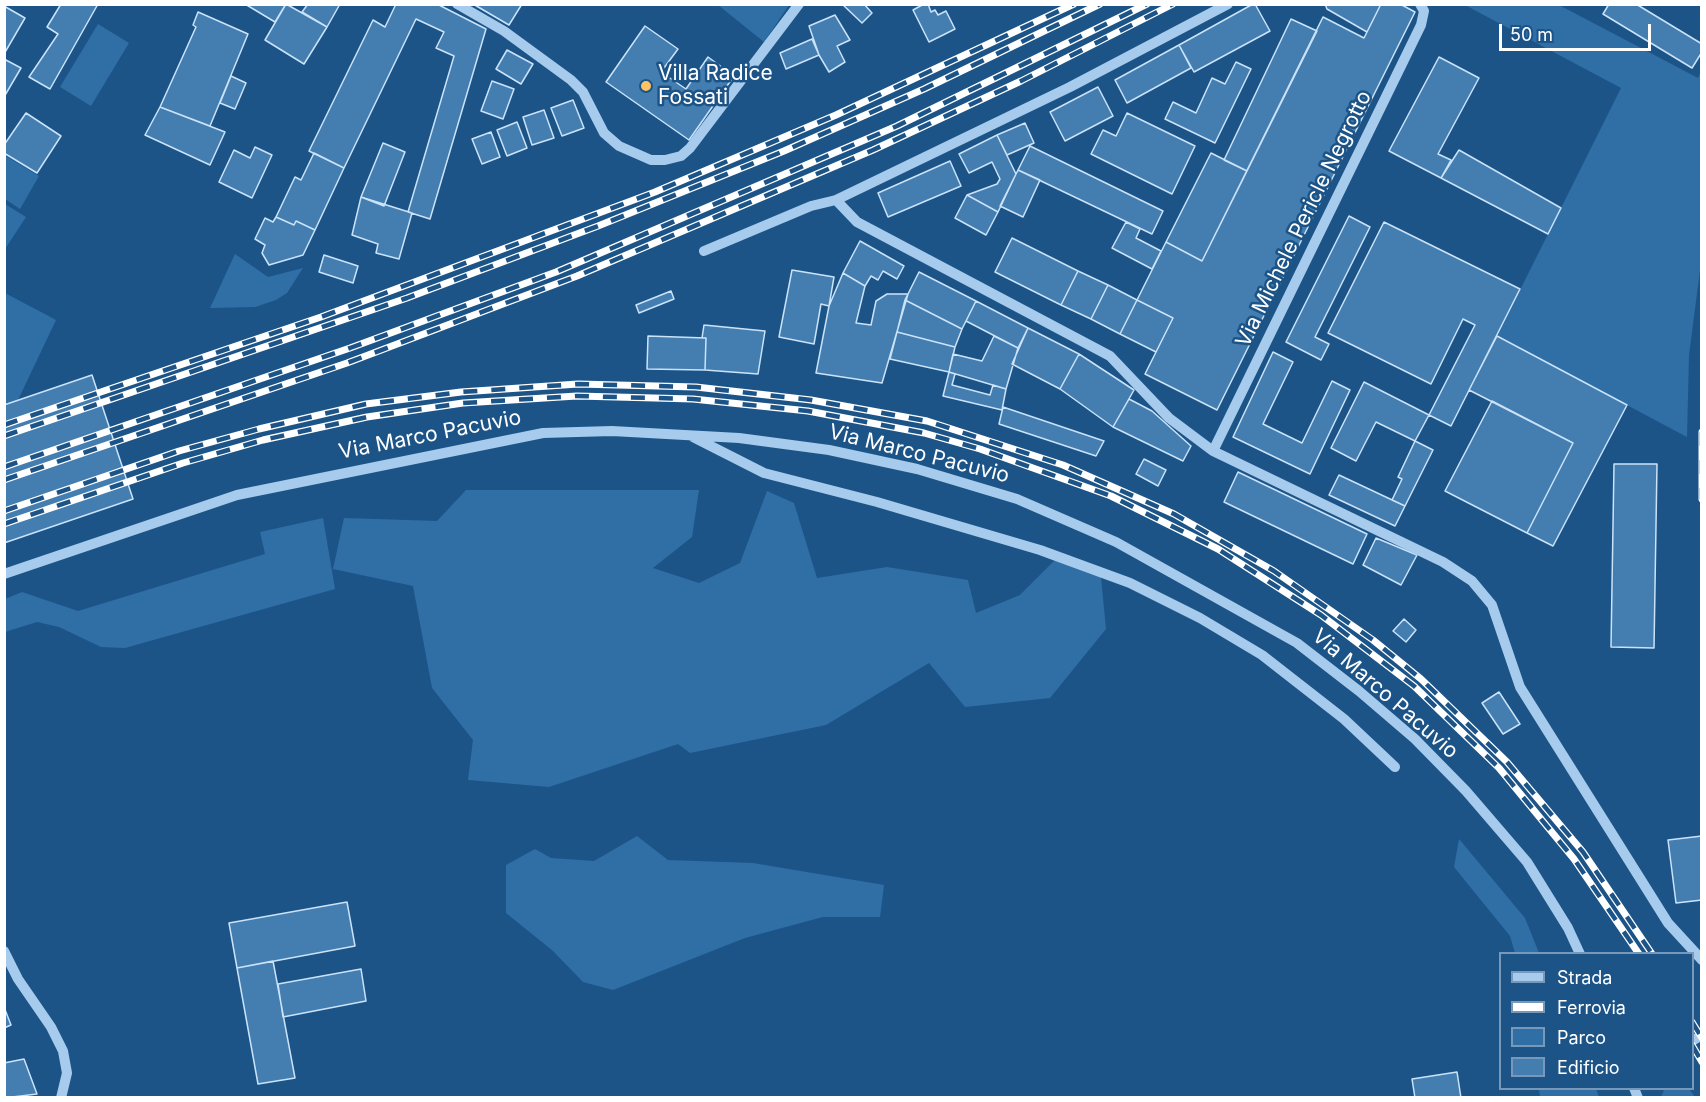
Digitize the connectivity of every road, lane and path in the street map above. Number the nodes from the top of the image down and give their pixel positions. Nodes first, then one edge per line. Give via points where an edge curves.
1 (457, 4) edge
2 (799, 4) edge
3 (1228, 4) edge
4 (1420, 4) edge
5 (836, 200) junction
6 (704, 250) dead end
7 (688, 435) junction
8 (1213, 451) junction
9 (4, 574) edge
10 (1395, 767) dead end
11 (4, 951) edge
12 (1579, 952) edge
13 (1694, 952) edge
14 (61, 1098) edge

1 - 2 street via 504,31 571,80 583,92 604,133 619,146 651,160 681,156 690,148
3 - 5 street via 1070,87
4 - 8 street, Via Michele Pericle Negrotto via 1424,11 1421,25
5 - 6 street
5 - 8 street via 857,222 1110,356 1169,418
7 - 9 street, Via Marco Pacuvio via 543,433 223,499
7 - 10 street via 764,473 1040,550 1130,583 1262,655 1344,719
7 - 12 street, Via Marco Pacuvio via 829,450 993,491 1116,542 1287,638 1359,691 1415,739 1466,791 1527,862
8 - 13 street via 1443,562 1485,593 1520,687 1668,923
11 - 14 street via 63,1051 67,1073

